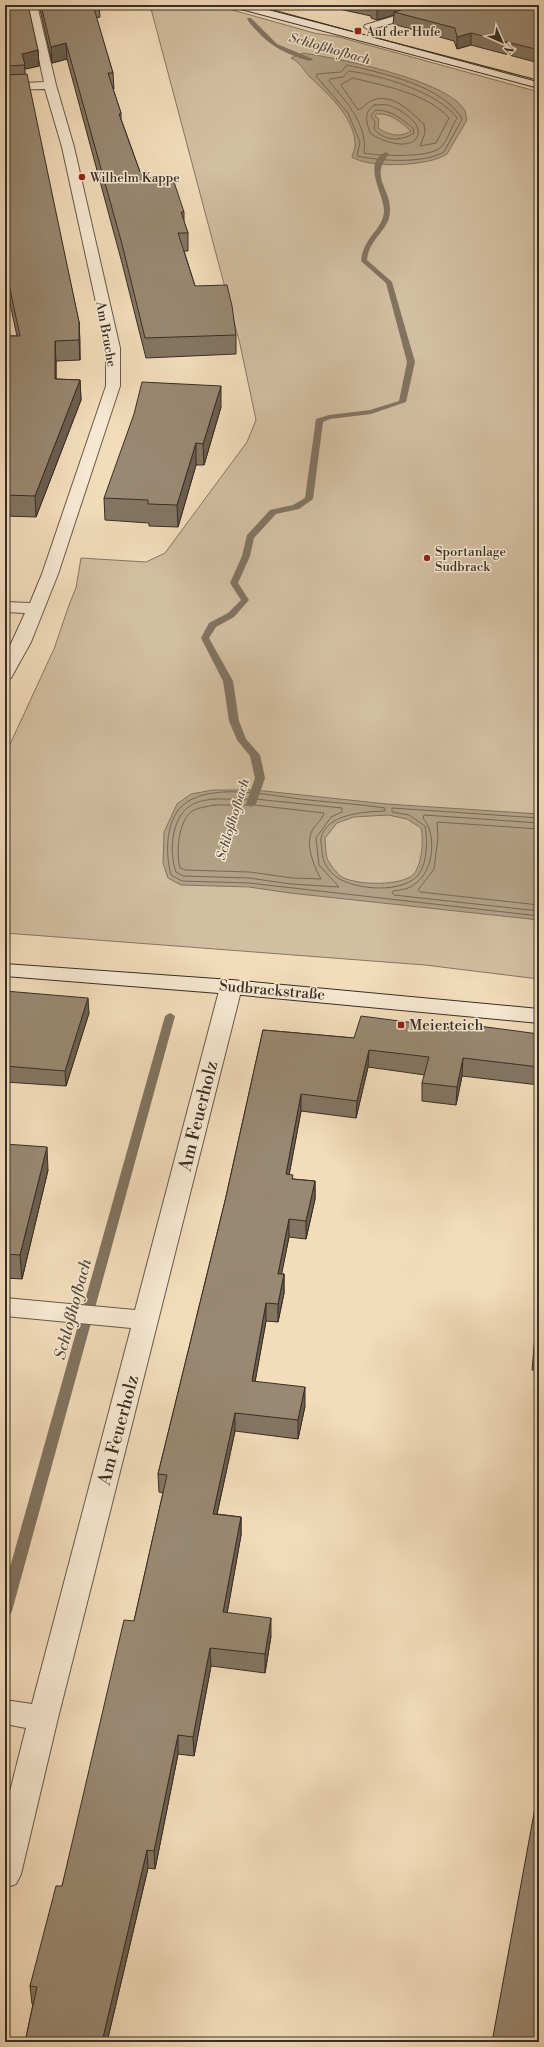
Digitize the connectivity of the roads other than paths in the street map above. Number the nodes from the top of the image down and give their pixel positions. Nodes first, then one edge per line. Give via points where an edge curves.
1 (32, 5) edge
2 (237, 5) edge
3 (466, 5) edge
4 (392, 33) dead end
5 (514, 67) dead end
6 (539, 74) edge
7 (50, 85) junction
8 (539, 85) edge
9 (5, 87) edge
10 (5, 607) edge
11 (35, 608) junction
12 (5, 674) edge
13 (5, 970) edge
14 (231, 987) junction
15 (539, 1016) edge
16 (5, 1307) edge
17 (146, 1320) junction
18 (5, 1712) edge
19 (43, 1718) junction
20 (5, 1874) edge

1 - 7 street, Am Bruche
2 - 8 street
3 - 4 street via 415,12 365,26
5 - 6 street
7 - 9 street
7 - 11 street, Am Bruche via 68,147 113,348 114,370 113,386 105,414 50,574
10 - 11 street
11 - 12 street, Am Bruche via 22,642
13 - 14 street, Sudbrackstraße
14 - 15 street, Sudbrackstraße
14 - 17 street, Am Feuerholz
16 - 17 street
17 - 19 street, Am Feuerholz
18 - 19 street
19 - 20 street, Am Feuerholz

